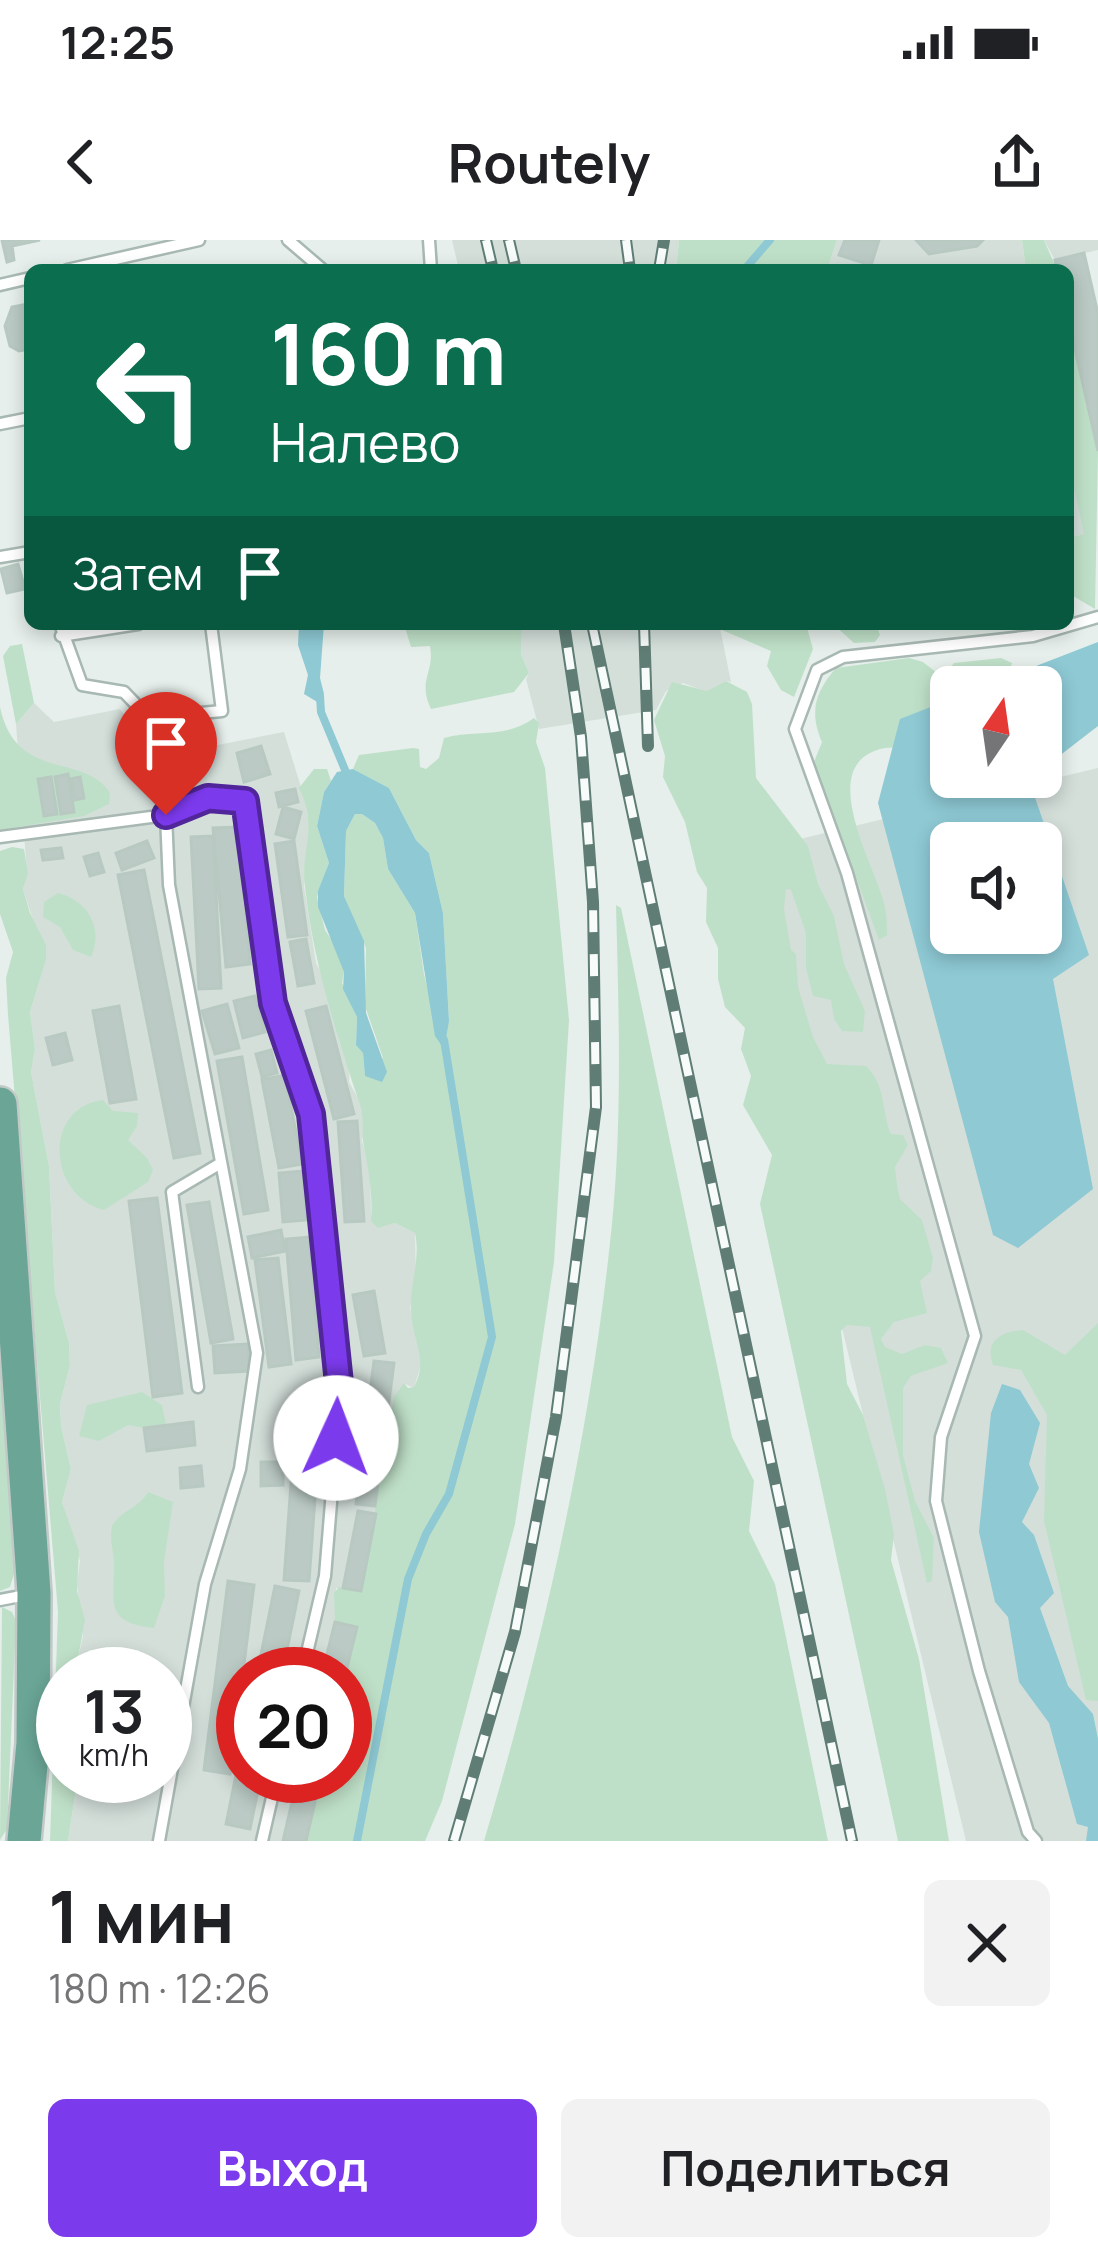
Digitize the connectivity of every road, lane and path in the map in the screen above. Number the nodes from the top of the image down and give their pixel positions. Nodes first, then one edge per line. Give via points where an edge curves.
1 (199, 240) edge
2 (288, 240) edge
3 (93, 264) edge
4 (316, 264) edge
5 (61, 630) edge
6 (212, 630) edge
7 (1054, 630) edge
8 (166, 815) junction
9 (0, 837) edge
10 (0, 1104) edge
11 (221, 1163) junction
12 (198, 1387) dead end
13 (34, 1593) junction
14 (0, 1600) edge
15 (308, 1647) edge
16 (271, 1803) edge
17 (22, 1839) edge
18 (159, 1841) edge
19 (262, 1841) edge
20 (1036, 1841) edge

1 - 3 lane
2 - 4 lane
5 - 6 lane via 82,686 124,692 149,718 222,711
7 - 20 lane via 843,657 817,670 795,729 847,873 975,1336 941,1437 936,1501
8 - 9 lane
8 - 11 lane via 169,885
8 - 15 lane via 208,798 245,801 273,1003 311,1114 340,1393 325,1576
10 - 13 main road
11 - 12 lane via 172,1192
11 - 18 lane via 257,1353 240,1469 205,1584
13 - 14 lane
13 - 17 main road via 33,1743
16 - 19 lane

